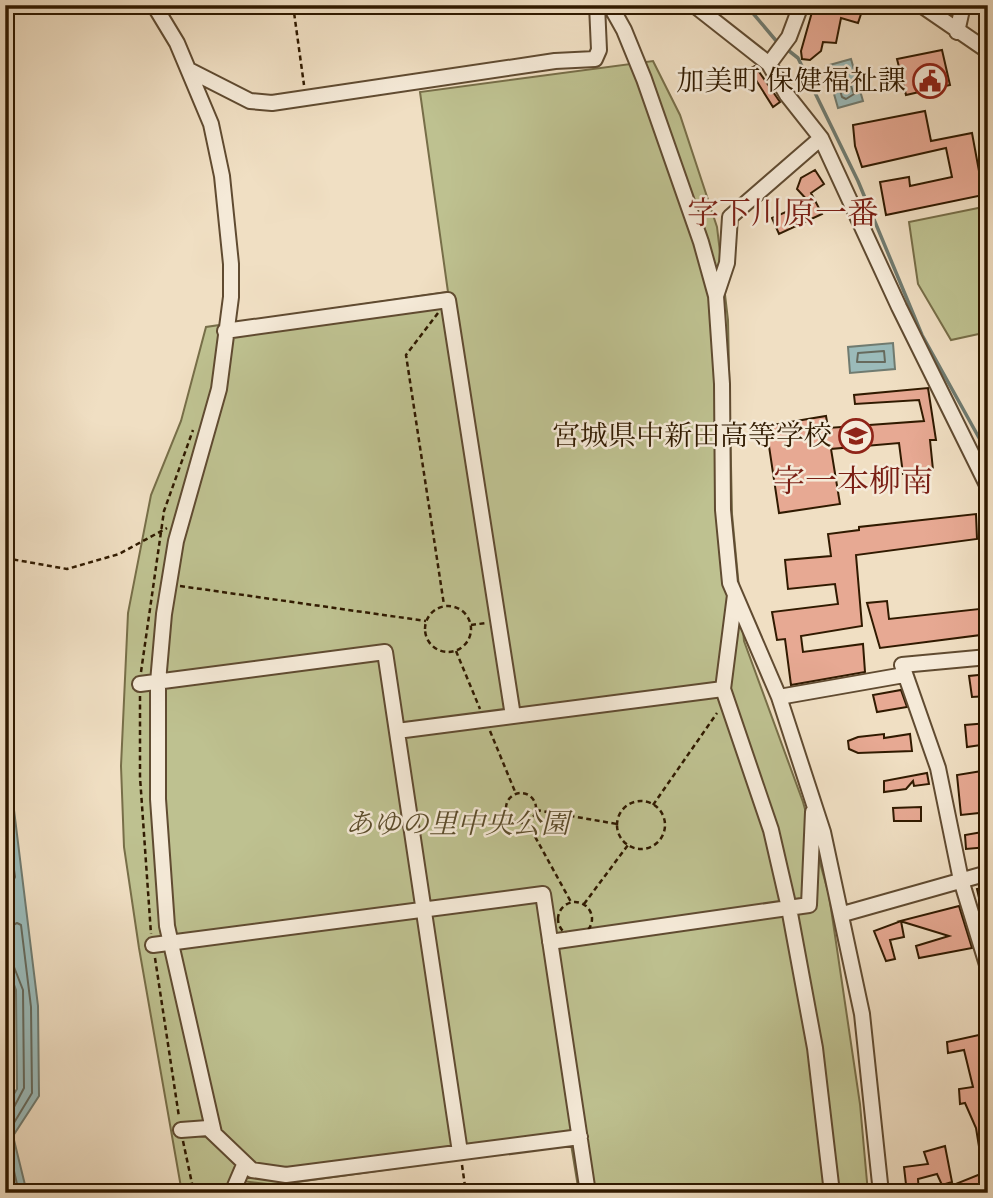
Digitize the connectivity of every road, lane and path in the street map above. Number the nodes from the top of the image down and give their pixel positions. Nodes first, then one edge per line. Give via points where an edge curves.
1 (154, 5) edge
2 (293, 5) edge
3 (597, 5) edge
4 (610, 5) edge
5 (694, 5) edge
6 (801, 5) edge
7 (921, 5) edge
8 (963, 5) edge
9 (957, 32) junction
10 (988, 51) edge
11 (773, 58) junction
12 (191, 71) junction
13 (306, 99) junction
14 (821, 138) junction
15 (716, 296) junction
16 (448, 300) junction
17 (225, 331) junction
18 (196, 421) dead end
19 (988, 487) edge
20 (180, 526) junction
21 (161, 529) junction
22 (5, 558) edge
23 (180, 586) dead end
24 (735, 593) junction
25 (444, 605) junction
26 (426, 621) junction
27 (988, 657) edge
28 (904, 675) junction
29 (158, 682) junction
30 (140, 684) junction
31 (725, 694) junction
32 (779, 697) junction
33 (513, 716) junction
34 (397, 731) junction
35 (653, 804) junction
36 (813, 804) junction
37 (536, 810) junction
38 (527, 822) junction
39 (617, 824) junction
40 (628, 845) junction
41 (988, 873) edge
42 (961, 880) junction
43 (572, 903) junction
44 (584, 904) junction
45 (789, 908) junction
46 (424, 909) junction
47 (843, 914) junction
48 (170, 942) junction
49 (550, 942) junction
50 (153, 945) junction
51 (988, 968) edge
52 (181, 1130) junction
53 (214, 1133) junction
54 (580, 1137) junction
55 (460, 1152) junction
56 (244, 1165) junction
57 (194, 1193) edge
58 (232, 1193) edge
59 (466, 1193) edge
60 (588, 1193) edge
61 (832, 1193) edge
62 (881, 1193) edge

1 - 12 street
2 - 13 path
3 - 13 street via 595,60 555,61
4 - 15 street via 644,79
5 - 11 street
6 - 11 street via 788,39
7 - 9 street
8 - 9 street
9 - 10 street
11 - 14 street via 787,95
12 - 13 street via 250,101
12 - 17 street via 211,124 222,176 231,264
14 - 15 street via 730,217 727,263
14 - 19 street
15 - 24 street via 725,550
16 - 17 street
16 - 25 path via 406,355
16 - 33 street
17 - 20 street via 219,390
18 - 21 path
20 - 21 path
20 - 29 street via 164,614
21 - 22 path via 119,554 67,569
21 - 30 path
23 - 26 path
24 - 31 street
24 - 32 street
25 - 26 path
25 - 26 path via 458,607 469,618 471,633 463,647 449,652 434,648 425,636
27 - 28 street via 902,666
28 - 32 street
28 - 42 street via 939,768
29 - 30 street
29 - 34 street via 385,652
29 - 48 street via 158,799
30 - 50 path via 140,777
31 - 33 street
31 - 35 path
31 - 45 street via 771,830
32 - 36 street
33 - 34 street
34 - 46 street
35 - 39 path via 629,804
35 - 40 path via 663,816 661,838 642,849
36 - 45 street via 809,905
36 - 47 street
37 - 38 path
37 - 38 path via 534,800 526,794 508,800 509,818
37 - 39 path
38 - 43 path
39 - 40 path
40 - 44 path
41 - 42 street
42 - 47 street
42 - 51 street
43 - 44 path
43 - 44 path via 558,918 564,932 574,936 584,934 592,925 592,913
45 - 49 street
45 - 61 street via 815,1048
46 - 48 street
46 - 49 street via 544,894
46 - 55 street
47 - 62 street via 870,1067
48 - 50 street
48 - 53 street
49 - 54 street
50 - 52 path
52 - 53 street via 202,1127
52 - 57 path
53 - 56 street
54 - 55 street
54 - 60 street
55 - 56 street via 286,1175 259,1173
55 - 59 path
56 - 58 street

